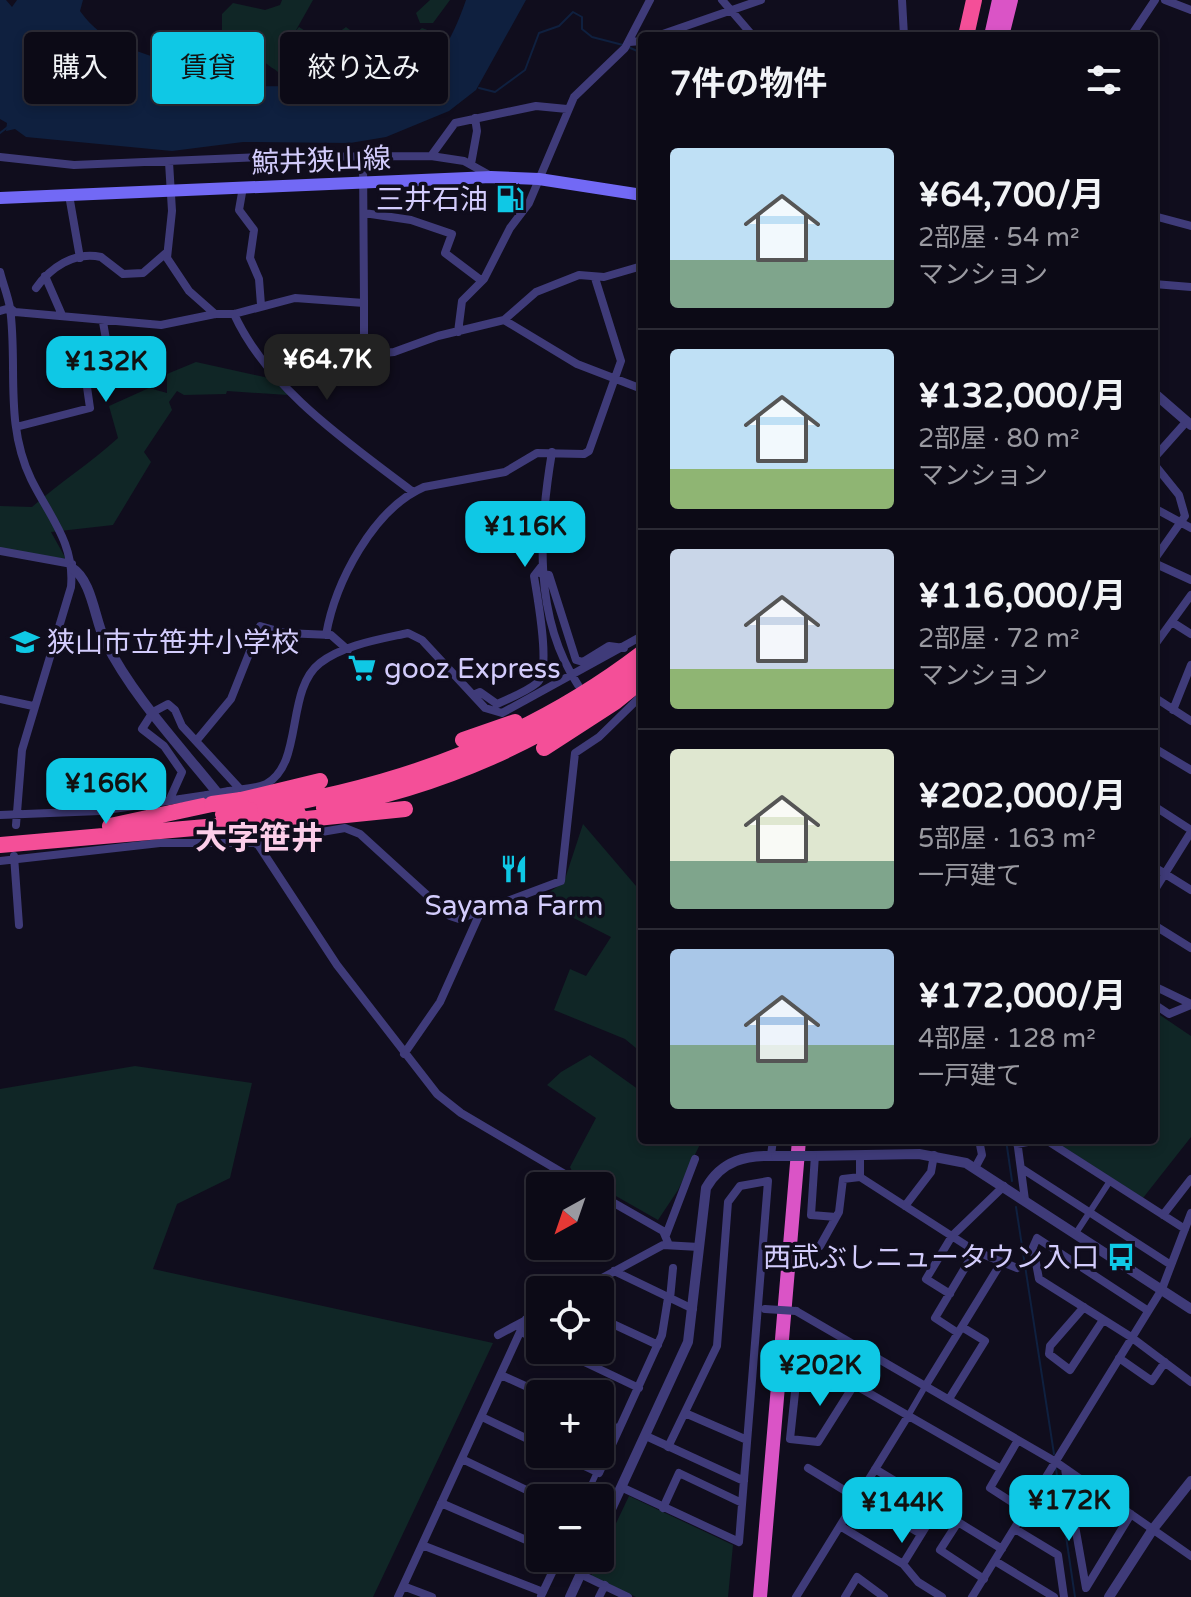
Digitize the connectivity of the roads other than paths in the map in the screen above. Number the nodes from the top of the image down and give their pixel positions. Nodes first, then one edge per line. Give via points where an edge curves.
1 (650, 0) edge
2 (722, 0) edge
3 (761, 0) edge
4 (902, 0) edge
5 (963, 0) edge
6 (974, 0) edge
7 (999, 0) edge
8 (1011, 0) edge
9 (1155, 0) edge
10 (1165, 0) edge
11 (1191, 10) edge
12 (731, 11) junction
13 (669, 32) edge
14 (749, 32) edge
15 (904, 32) edge
16 (957, 32) edge
17 (967, 32) edge
18 (992, 32) edge
19 (1003, 32) edge
20 (1134, 32) edge
21 (638, 41) edge
22 (629, 42) junction
23 (567, 109) junction
24 (475, 118) junction
25 (363, 156) junction
26 (431, 156) junction
27 (0, 157) edge
28 (169, 162) junction
29 (471, 164) junction
30 (491, 177) junction
31 (539, 179) junction
32 (364, 182) junction
33 (243, 187) junction
34 (170, 191) junction
35 (638, 194) edge
36 (69, 195) junction
37 (0, 198) edge
38 (364, 213) junction
39 (1158, 217) edge
40 (1191, 226) edge
41 (166, 253) junction
42 (80, 258) junction
43 (638, 267) edge
44 (0, 276) edge
45 (45, 276) junction
46 (595, 278) junction
47 (482, 281) junction
48 (1158, 284) edge
49 (1191, 287) edge
50 (36, 288) dead end
51 (364, 303) junction
52 (261, 305) junction
53 (10, 308) junction
54 (0, 311) edge
55 (215, 314) junction
56 (234, 314) junction
57 (62, 315) junction
58 (504, 320) junction
59 (103, 322) junction
60 (458, 332) junction
61 (617, 381) junction
62 (638, 388) edge
63 (1158, 396) edge
64 (11, 405) junction
65 (0, 408) edge
66 (1189, 423) edge
67 (16, 427) junction
68 (552, 452) junction
69 (1158, 457) edge
70 (1158, 467) edge
71 (413, 492) junction
72 (1158, 510) edge
73 (1181, 522) junction
74 (1191, 528) edge
75 (0, 551) edge
76 (1158, 556) edge
77 (1158, 564) edge
78 (72, 566) junction
79 (541, 570) junction
80 (1191, 580) edge
81 (1191, 595) edge
82 (1172, 622) junction
83 (1191, 634) edge
84 (326, 635) junction
85 (1158, 641) edge
86 (348, 650) junction
87 (631, 660) edge
88 (1191, 665) edge
89 (572, 676) junction
90 (638, 683) edge
91 (578, 685) dead end
92 (473, 695) junction
93 (638, 698) edge
94 (0, 699) edge
95 (1158, 700) edge
96 (33, 706) junction
97 (1173, 710) junction
98 (153, 712) junction
99 (1191, 721) edge
100 (197, 740) junction
101 (463, 740) dead end
102 (544, 748) dead end
103 (1158, 750) edge
104 (1191, 770) edge
105 (320, 781) dead end
106 (169, 801) junction
107 (244, 802) junction
108 (217, 809) junction
109 (405, 809) dead end
110 (1158, 809) edge
111 (17, 813) junction
112 (0, 815) edge
113 (16, 825) dead end
114 (1191, 831) edge
115 (0, 835) edge
116 (257, 843) junction
117 (9, 852) edge
118 (0, 861) edge
119 (1158, 870) edge
120 (1165, 874) junction
121 (1158, 885) edge
122 (1191, 890) edge
123 (480, 913) junction
124 (19, 925) dead end
125 (1158, 927) edge
126 (1191, 948) edge
127 (1158, 988) edge
128 (1191, 1005) edge
129 (1158, 1007) edge
130 (404, 1054) junction
131 (773, 1144) edge
132 (790, 1144) edge
133 (799, 1144) edge
134 (980, 1144) edge
135 (1017, 1144) edge
136 (1052, 1144) edge
137 (860, 1155) junction
138 (934, 1155) junction
139 (774, 1156) junction
140 (813, 1156) junction
141 (695, 1159) dead end
142 (975, 1168) junction
143 (1021, 1168) junction
144 (561, 1172) edge
145 (860, 1177) junction
146 (1191, 1179) edge
147 (1110, 1181) junction
148 (1004, 1186) junction
149 (1025, 1200) junction
150 (614, 1204) edge
151 (905, 1206) junction
152 (1089, 1212) junction
153 (1191, 1213) edge
154 (1163, 1215) junction
155 (836, 1217) junction
156 (1185, 1229) junction
157 (1076, 1233) junction
158 (952, 1236) junction
159 (668, 1240) junction
160 (820, 1246) dead end
161 (699, 1247) junction
162 (975, 1251) junction
163 (1001, 1263) junction
164 (1171, 1265) junction
165 (673, 1268) dead end
166 (1017, 1268) dead end
167 (614, 1271) junction
168 (605, 1276) edge
169 (1162, 1289) junction
170 (950, 1294) junction
171 (669, 1298) junction
172 (1084, 1307) junction
173 (693, 1309) junction
174 (1191, 1309) edge
175 (761, 1310) junction
176 (1147, 1310) junction
177 (526, 1319) joint
178 (1103, 1320) junction
179 (614, 1325) edge
180 (960, 1330) junction
181 (521, 1332) junction
182 (526, 1334) edge
183 (498, 1335) dead end
184 (1131, 1337) junction
185 (851, 1343) junction
186 (658, 1345) junction
187 (1119, 1358) junction
188 (1165, 1362) junction
189 (588, 1364) edge
190 (834, 1373) junction
191 (501, 1375) junction
192 (1191, 1382) edge
193 (854, 1385) junction
194 (926, 1385) junction
195 (526, 1386) edge
196 (639, 1388) junction
197 (949, 1399) junction
198 (685, 1413) junction
199 (908, 1416) junction
200 (482, 1417) junction
201 (614, 1427) edge
202 (619, 1429) junction
203 (646, 1436) junction
204 (526, 1438) edge
205 (747, 1440) junction
206 (1018, 1440) junction
207 (668, 1447) junction
208 (462, 1459) junction
209 (1056, 1462) junction
210 (589, 1468) edge
211 (808, 1468) dead end
212 (875, 1469) junction
213 (1001, 1469) junction
214 (1065, 1469) junction
215 (597, 1472) junction
216 (744, 1481) junction
217 (1191, 1481) edge
218 (591, 1484) edge
219 (621, 1487) junction
220 (526, 1490) edge
221 (858, 1497) junction
222 (614, 1501) edge
223 (441, 1503) junction
224 (742, 1503) junction
225 (663, 1508) junction
226 (1026, 1511) junction
227 (1131, 1514) junction
228 (840, 1526) junction
229 (1015, 1529) junction
230 (1153, 1529) junction
231 (921, 1534) junction
232 (526, 1540) edge
233 (422, 1545) junction
234 (1002, 1549) junction
235 (1191, 1556) edge
236 (995, 1561) junction
237 (903, 1564) junction
238 (553, 1572) edge
239 (580, 1574) joint
240 (984, 1579) junction
241 (605, 1585) junction
242 (403, 1586) junction
243 (542, 1595) edge
244 (977, 1595) edge
245 (398, 1597) edge
246 (432, 1597) edge
247 (570, 1597) edge
248 (599, 1597) edge
249 (628, 1597) edge
250 (751, 1597) edge
251 (760, 1597) edge
252 (796, 1597) edge
253 (845, 1597) edge
254 (883, 1597) edge
255 (942, 1597) edge
256 (1054, 1597) edge
257 (1064, 1597) edge
258 (1109, 1597) edge

1 - 22 street
2 - 12 street
3 - 12 street
4 - 15 street
5 - 16 highway
6 - 17 highway
7 - 18 highway
8 - 19 highway
9 - 20 street
10 - 11 street
12 - 13 street
12 - 14 street
21 - 22 street
22 - 23 street
23 - 24 street via 536,106
23 - 31 street
24 - 26 street via 455,123
24 - 29 street
25 - 26 street
25 - 28 street
25 - 32 street
26 - 29 street
27 - 28 street via 74,165
28 - 34 street
29 - 30 street
30 - 31 main road, 鯨井狭山線
30 - 32 main road, 鯨井狭山線
31 - 35 main road, 鯨井狭山線
31 - 47 street
32 - 33 main road, 鯨井狭山線
32 - 38 street
33 - 34 main road, 鯨井狭山線
33 - 52 street via 239,210 254,230 250,258
34 - 36 main road, 鯨井狭山線
34 - 41 street
36 - 37 main road, 鯨井狭山線
36 - 42 street
38 - 47 street via 411,220 452,234 445,253
38 - 51 street
39 - 40 street
41 - 42 street via 143,273 123,274 101,257
41 - 55 street via 189,291
42 - 45 street
43 - 46 street
44 - 53 street
45 - 50 street
45 - 57 street
46 - 58 street via 579,275 536,292
46 - 61 street via 621,361
47 - 60 street via 462,301
48 - 49 street
51 - 52 street via 295,298
51 - 60 street via 364,342 372,354
52 - 56 street
53 - 54 street
53 - 57 street
53 - 64 street
55 - 56 street
55 - 59 street via 161,325
56 - 71 street via 242,332 307,408
57 - 59 street
58 - 60 street
58 - 61 street via 577,364
59 - 67 street via 112,374 86,380 90,408
61 - 62 street
61 - 68 street via 589,451
63 - 66 street
64 - 65 street
64 - 67 street
66 - 69 street
67 - 78 street via 32,481 67,544
68 - 71 street via 532,454 500,473
68 - 79 street
70 - 73 street via 1182,502
71 - 84 street via 369,536 338,588
72 - 73 street
73 - 74 street
73 - 76 street
75 - 78 street
77 - 80 street
78 - 96 street via 71,587
78 - 98 street via 125,678
79 - 87 street via 549,575 576,660 583,662 609,646
79 - 89 street via 556,641
79 - 92 street via 534,576 543,676 497,704 480,692
81 - 82 street
82 - 83 street
82 - 85 street
84 - 86 street
84 - 100 street via 260,626 231,699
86 - 92 street via 408,633 422,640
86 - 107 street via 318,664 306,681 280,772
87 - 89 street
87 - 101 highway via 545,709
87 - 107 highway via 540,733 471,766 375,797
88 - 97 street
89 - 91 street
89 - 92 street via 502,713 485,708
90 - 102 highway
93 - 123 street via 603,723 599,737 575,753 561,881
94 - 96 street
95 - 97 street
96 - 111 street via 22,750
97 - 99 street
98 - 100 street via 162,705 173,706 182,726
98 - 106 street via 142,725 144,733 164,746 182,772
98 - 116 street
100 - 107 street
103 - 104 street
105 - 107 highway
106 - 108 street
106 - 111 street via 80,813
107 - 108 highway, bridge
107 - 108 highway, bridge
107 - 109 highway
108 - 115 highway via 104,827
108 - 117 highway
110 - 114 street
111 - 112 street
111 - 113 street
114 - 120 street
116 - 117 street
116 - 123 street via 353,830 450,916
116 - 130 street via 337,965
117 - 118 street
117 - 124 street
119 - 120 street
120 - 121 street
120 - 122 street
123 - 130 street via 440,1002
125 - 126 street
127 - 128 street
128 - 129 street via 1169,1014
130 - 144 street via 452,1107
131 - 139 street
132 - 250 highway
133 - 251 highway
134 - 142 street via 982,1155
135 - 143 street
136 - 147 street
137 - 138 street
137 - 140 street
137 - 145 street
138 - 142 street
138 - 151 street via 931,1172
139 - 140 street, bridge
139 - 161 street via 739,1158 715,1175 704,1195
140 - 155 street via 811,1215
141 - 159 street
142 - 148 street
143 - 149 street
143 - 152 street
145 - 151 street
145 - 155 street via 843,1179
146 - 154 street
147 - 152 street
147 - 154 street
148 - 149 street
148 - 158 street
149 - 157 street
150 - 159 street
151 - 158 street
152 - 157 street
152 - 164 street
153 - 156 street
154 - 156 street
155 - 160 street
156 - 164 street
157 - 169 street
158 - 162 street
158 - 170 street via 926,1279
159 - 161 street
159 - 167 street
161 - 173 street
162 - 163 street
162 - 170 street
163 - 166 street
163 - 180 street
164 - 169 street
165 - 171 street
167 - 168 street
167 - 171 street
169 - 174 street
169 - 176 street
170 - 180 street via 935,1318
171 - 173 street
171 - 186 street
172 - 176 street via 1039,1279 1033,1247 1037,1238
172 - 178 street
172 - 178 street via 1050,1346 1049,1354 1070,1370
173 - 203 street via 684,1353
175 - 185 street, bridge via 796,1311
175 - 198 street via 768,1181 746,1184 728,1202 717,1346
175 - 205 street
176 - 184 street
177 - 181 street
177 - 183 street
178 - 184 street
179 - 186 street
180 - 194 street
180 - 197 street via 985,1341
181 - 182 street
181 - 191 street
184 - 187 street
184 - 188 street
185 - 190 street
185 - 194 street
186 - 196 street
187 - 188 street via 1152,1381
187 - 209 street
188 - 192 street
189 - 196 street
190 - 193 street
190 - 193 street via 797,1374 790,1439 818,1442
191 - 195 street
191 - 200 street
193 - 199 street
194 - 197 street
194 - 199 street
196 - 202 street
197 - 206 street
198 - 205 street
198 - 207 street
199 - 212 street
199 - 213 street
200 - 204 street
200 - 208 street
201 - 202 street
202 - 215 street
203 - 207 street
203 - 219 street
205 - 216 street
206 - 209 street
206 - 213 street
207 - 216 street
208 - 220 street
208 - 223 street
209 - 214 street
209 - 226 street
210 - 215 street
211 - 221 street
212 - 221 street
212 - 231 street via 938,1507
213 - 226 street via 990,1488
214 - 227 street
214 - 227 street via 1086,1588
215 - 218 street
216 - 224 street
217 - 230 street
219 - 222 street
219 - 225 street
221 - 228 street
221 - 231 street
223 - 232 street
223 - 233 street
224 - 225 street via 679,1473
224 - 225 street via 739,1542
226 - 229 street
227 - 230 street
228 - 237 street
228 - 252 street
229 - 234 street
229 - 257 street via 1058,1555
230 - 235 street
230 - 258 street
231 - 237 street
233 - 242 street
233 - 243 street
234 - 236 street
234 - 240 street via 958,1522 940,1550
236 - 240 street
236 - 256 street
237 - 255 street via 918,1582
238 - 243 street
239 - 241 street
239 - 247 street
240 - 244 street
241 - 248 street
241 - 249 street
242 - 245 street
242 - 246 street
253 - 254 street via 857,1577

